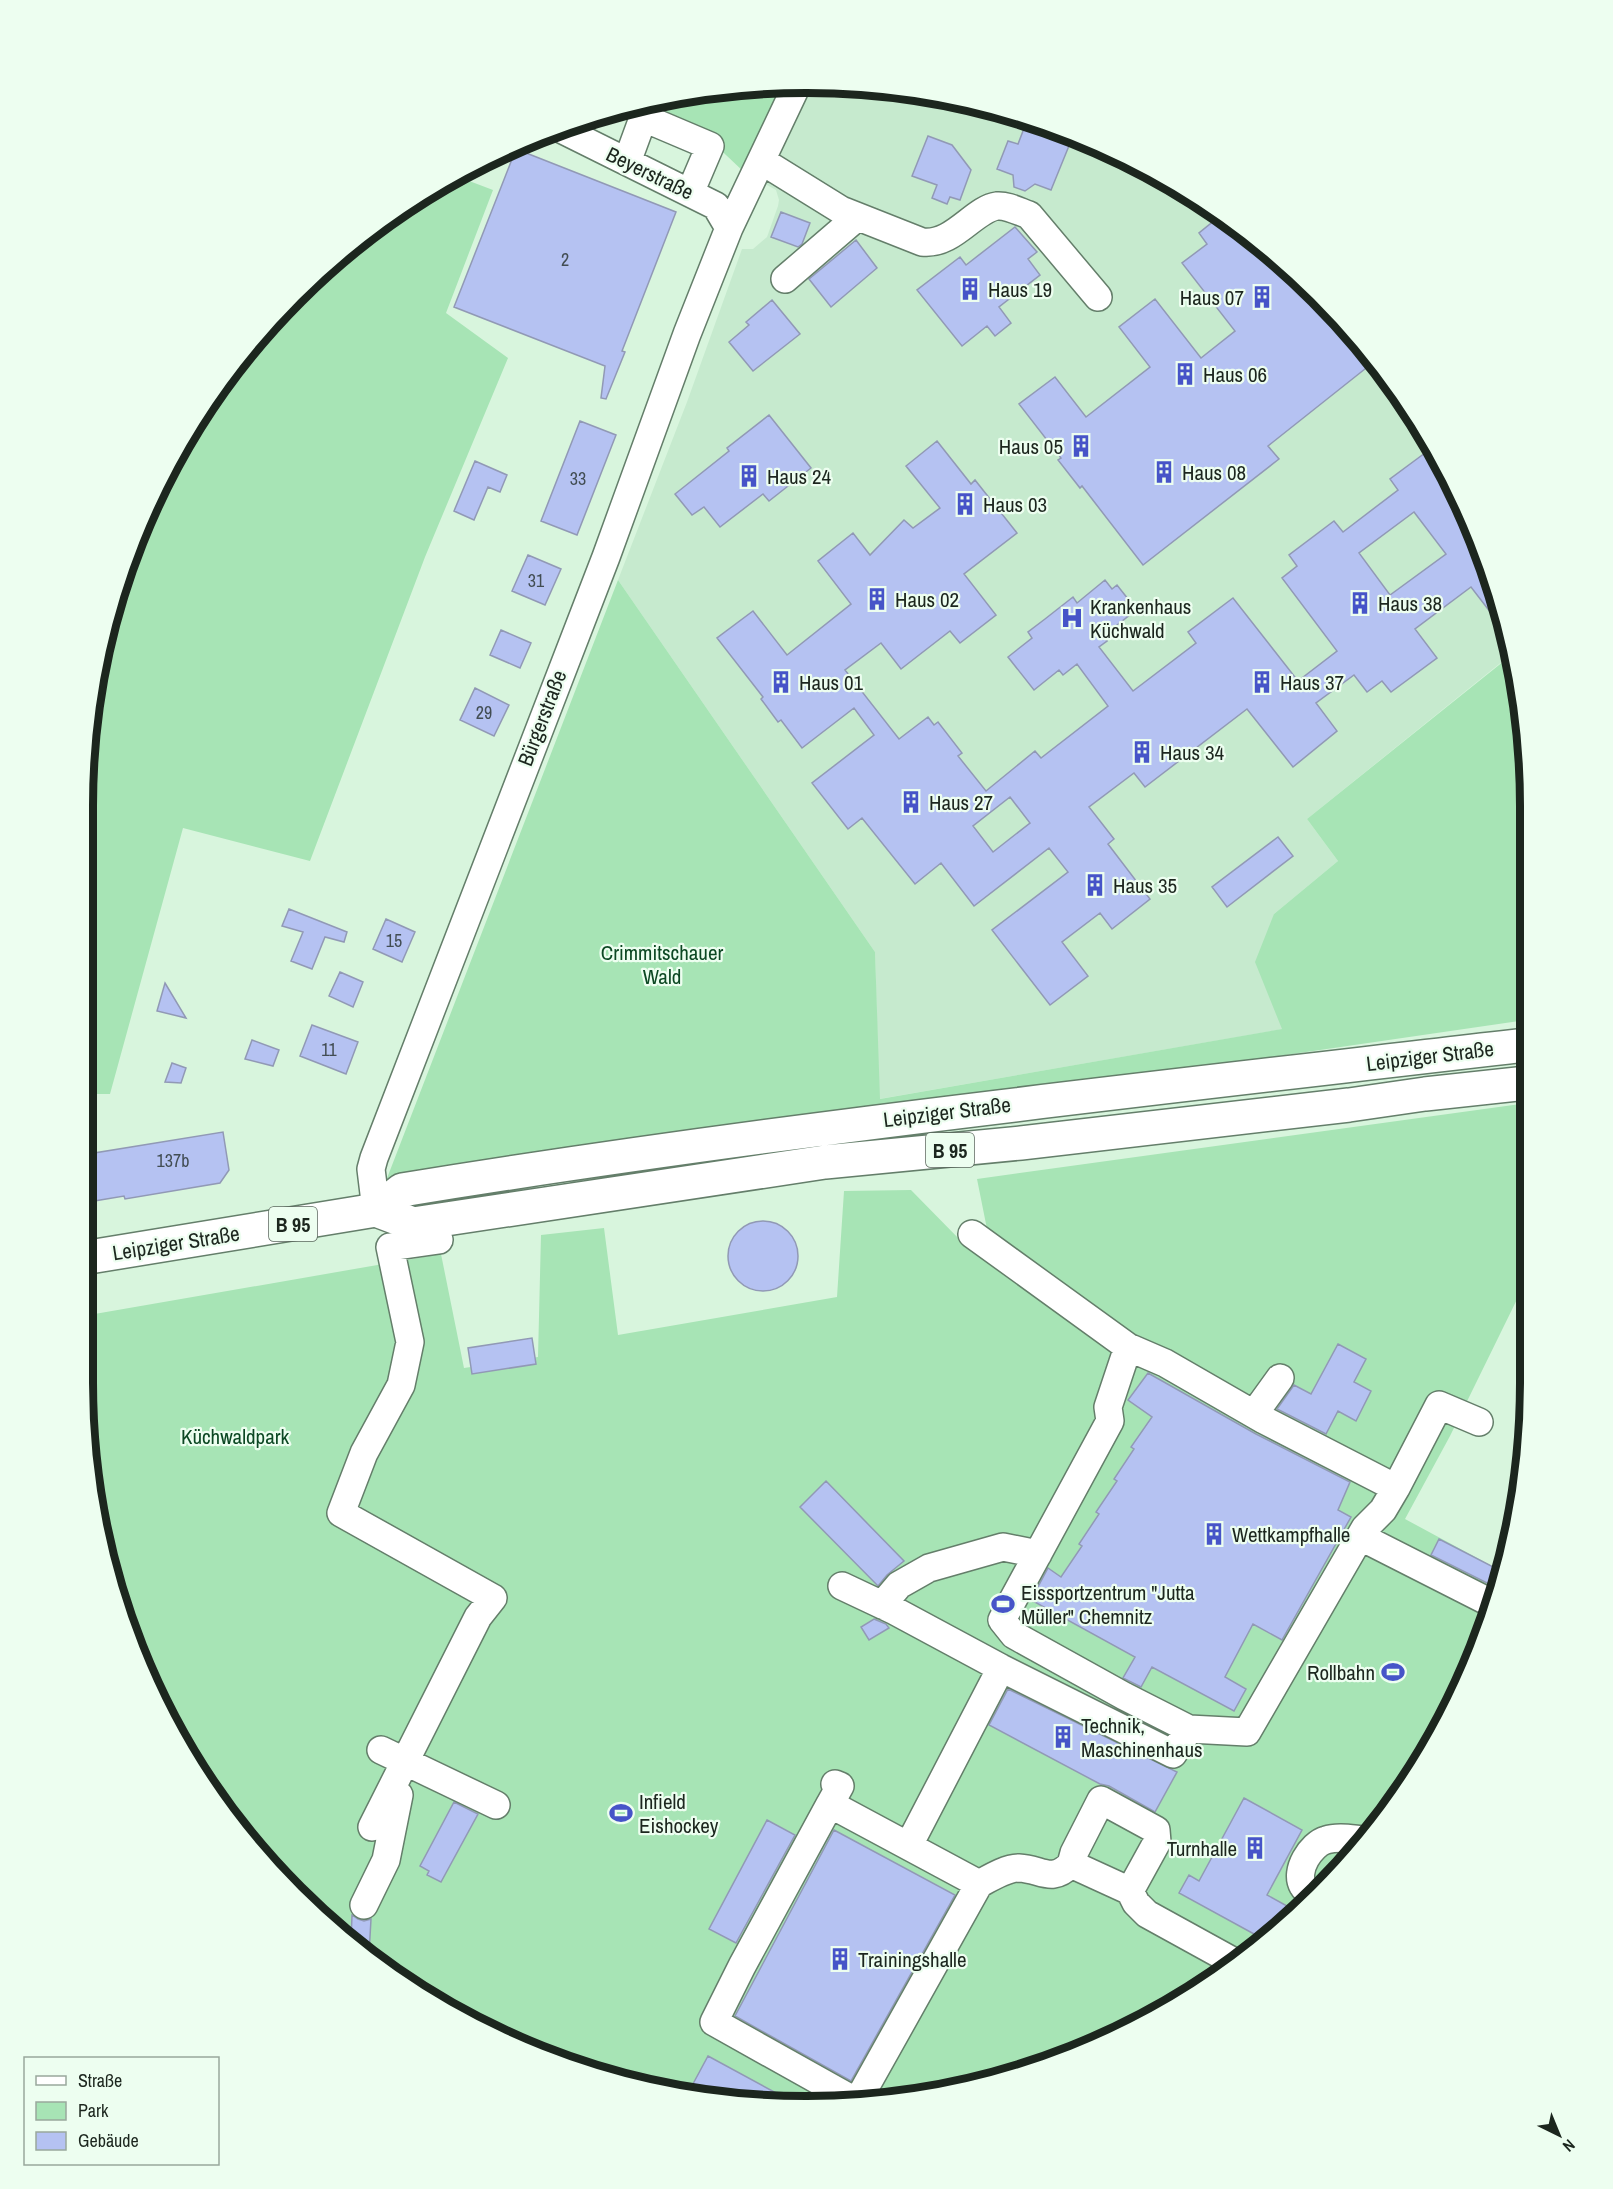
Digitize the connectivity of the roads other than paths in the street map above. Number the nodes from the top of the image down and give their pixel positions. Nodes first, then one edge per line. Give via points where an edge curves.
1 (794, 94) edge
2 (648, 111) edge
3 (645, 112) edge
4 (570, 134) edge
5 (627, 162) junction
6 (771, 166) junction
7 (690, 193) junction
8 (856, 218) junction
9 (729, 228) junction
10 (785, 279) dead end
11 (1098, 297) dead end
12 (1520, 1046) edge
13 (1520, 1084) edge
14 (376, 1210) junction
15 (972, 1234) dead end
16 (439, 1240) dead end
17 (93, 1256) edge
18 (1128, 1347) junction
19 (1280, 1378) dead end
20 (1254, 1414) junction
21 (1479, 1422) dead end
22 (1396, 1488) junction
23 (1361, 1537) junction
24 (1038, 1554) junction
25 (842, 1586) dead end
26 (1486, 1600) edge
27 (882, 1605) junction
28 (1001, 1668) junction
29 (1126, 1694) junction
30 (1110, 1724) junction
31 (1189, 1729) junction
32 (381, 1750) dead end
33 (406, 1762) junction
34 (496, 1805) dead end
35 (372, 1827) dead end
36 (1354, 1839) edge
37 (909, 1845) junction
38 (1071, 1864) junction
39 (979, 1884) junction
40 (1130, 1890) junction
41 (1307, 1890) edge
42 (374, 1904) dead end
43 (1228, 1958) edge
44 (862, 2093) edge
45 (843, 2094) edge

1 - 6 street, Bürgerstraße
2 - 7 street via 710,146
3 - 5 street
4 - 5 street, Beyerstraße
5 - 7 street, Beyerstraße
6 - 8 street
6 - 9 street, Bürgerstraße
7 - 9 street, Beyerstraße via 716,206
8 - 10 street
8 - 11 street via 928,243 958,231 997,206 1017,210 1029,215
9 - 14 street, Bürgerstraße via 374,1158 371,1169
12 - 14 main road, Leipziger Straße / B 95 via 909,1116 667,1149 402,1190
13 - 14 main road, Leipziger Straße / B 95 via 825,1162 413,1224
14 - 17 main road, Leipziger Straße / B 95
15 - 18 street
16 - 33 street via 390,1247 410,1342 401,1385 364,1453 341,1514 493,1598 478,1617
18 - 20 street via 1165,1363
18 - 24 street via 1108,1407 1110,1421
19 - 20 street
20 - 22 street
21 - 22 street via 1439,1405
22 - 23 street
23 - 26 street
23 - 31 street via 1247,1732
24 - 27 street via 1003,1547 929,1568 899,1585
24 - 29 street via 1002,1620 1014,1635
25 - 27 street
27 - 28 street
28 - 30 street
28 - 37 street
29 - 30 street
29 - 31 street
30 - 31 street via 1173,1754
32 - 33 street
33 - 34 street
33 - 35 street
33 - 42 street
36 - 41 street via 1324,1840 1316,1846 1300,1875 1301,1884
37 - 39 street
37 - 45 street via 833,1794 714,2022
38 - 39 street via 1055,1876 1017,1868
38 - 40 street
38 - 40 street via 1101,1800 1156,1830 1157,1842
39 - 44 street
40 - 43 street via 1136,1904 1147,1914

